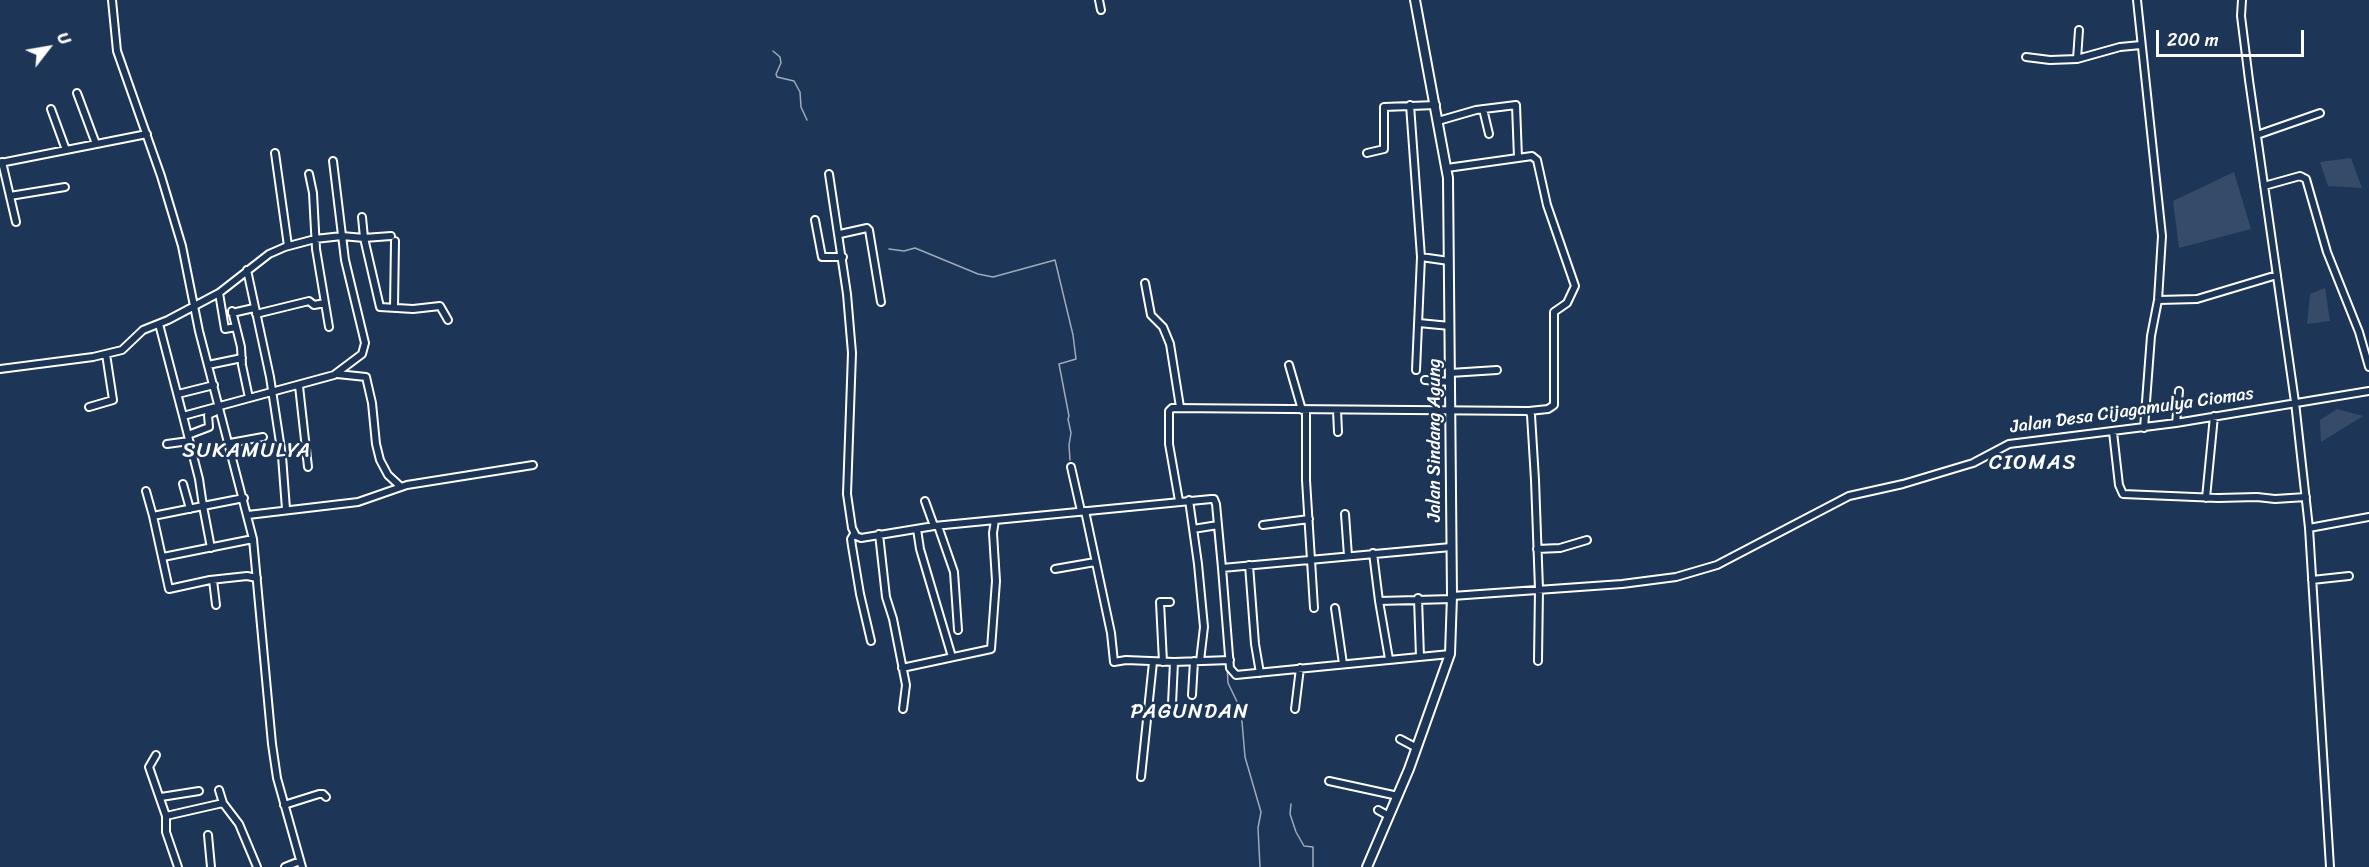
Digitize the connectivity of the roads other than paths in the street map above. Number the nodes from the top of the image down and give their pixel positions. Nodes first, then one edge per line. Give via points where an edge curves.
1 (112, 0) edge
2 (1099, 0) edge
3 (1415, 0) edge
4 (2137, 0) edge
5 (2242, 0) edge
6 (1101, 10) dead end
7 (2079, 30) dead end
8 (2141, 45) junction
9 (2026, 57) dead end
10 (2078, 59) junction
11 (77, 93) dead end
12 (1410, 105) junction
13 (1436, 105) junction
14 (51, 109) dead end
15 (1484, 109) junction
16 (2320, 113) dead end
17 (1438, 121) junction
18 (147, 134) junction
19 (1489, 134) dead end
20 (2257, 135) junction
21 (96, 144) junction
22 (66, 150) junction
23 (275, 153) dead end
24 (1367, 153) dead end
25 (1518, 158) junction
26 (333, 160) dead end
27 (1, 163) edge
28 (1447, 168) junction
29 (309, 174) dead end
30 (829, 174) dead end
31 (2264, 186) junction
32 (65, 187) dead end
33 (10, 196) junction
34 (362, 217) dead end
35 (816, 219) dead end
36 (16, 222) dead end
37 (840, 234) junction
38 (342, 236) junction
39 (364, 238) junction
40 (315, 239) junction
41 (288, 246) junction
42 (843, 257) junction
43 (1420, 257) junction
44 (1449, 261) junction
45 (247, 270) junction
46 (2277, 275) junction
47 (1145, 283) dead end
48 (219, 293) junction
49 (2158, 300) junction
50 (881, 302) dead end
51 (325, 303) junction
52 (194, 306) junction
53 (394, 308) junction
54 (255, 311) junction
55 (448, 320) dead end
56 (1419, 323) junction
57 (159, 324) junction
58 (1450, 326) junction
59 (236, 327) junction
60 (329, 327) dead end
61 (106, 354) junction
62 (242, 358) junction
63 (208, 365) junction
64 (1289, 365) dead end
65 (2369, 366) edge
66 (0, 369) edge
67 (1416, 370) dead end
68 (1497, 370) dead end
69 (1450, 373) junction
70 (336, 374) junction
71 (1425, 380) dead end
72 (1450, 382) junction
73 (214, 385) junction
74 (299, 386) junction
75 (2369, 390) edge
76 (2180, 391) dead end
77 (272, 393) junction
78 (178, 394) junction
79 (249, 398) junction
80 (2295, 402) junction
81 (218, 406) junction
82 (89, 407) dead end
83 (1180, 407) junction
84 (1304, 410) junction
85 (1337, 410) junction
86 (1529, 411) junction
87 (1450, 412) junction
88 (183, 416) junction
89 (2214, 416) junction
90 (2176, 423) junction
91 (2144, 428) junction
92 (1338, 432) dead end
93 (2114, 432) junction
94 (189, 438) junction
95 (263, 438) dead end
96 (230, 443) junction
97 (167, 444) dead end
98 (532, 465) dead end
99 (308, 467) dead end
100 (1071, 467) dead end
101 (183, 484) dead end
102 (401, 487) junction
103 (146, 491) dead end
104 (2306, 497) junction
105 (243, 498) junction
106 (2206, 498) junction
107 (1189, 500) junction
108 (925, 501) dead end
109 (1179, 501) junction
110 (203, 507) junction
111 (190, 509) junction
112 (286, 509) junction
113 (1083, 511) junction
114 (1345, 514) dead end
115 (248, 515) junction
116 (153, 516) junction
117 (2369, 517) edge
118 (1309, 519) junction
119 (995, 520) junction
120 (1263, 525) dead end
121 (936, 526) junction
122 (1215, 526) junction
123 (2310, 528) junction
124 (917, 529) junction
125 (1193, 529) junction
126 (854, 534) junction
127 (879, 534) junction
128 (253, 539) junction
129 (1587, 540) dead end
130 (1451, 547) junction
131 (212, 548) junction
132 (1537, 549) junction
133 (1373, 553) junction
134 (1348, 556) junction
135 (163, 557) junction
136 (1311, 559) junction
137 (1095, 562) junction
138 (1249, 565) junction
139 (1222, 568) junction
140 (1055, 569) dead end
141 (2349, 576) dead end
142 (257, 578) junction
143 (213, 580) junction
144 (2312, 580) junction
145 (1539, 589) junction
146 (1418, 598) junction
147 (1452, 598) junction
148 (1379, 601) junction
149 (1170, 602) dead end
150 (216, 605) dead end
151 (1314, 608) dead end
152 (1335, 608) dead end
153 (958, 630) dead end
154 (871, 641) dead end
155 (1450, 654) junction
156 (952, 657) junction
157 (1420, 657) junction
158 (1389, 659) junction
159 (1230, 660) junction
160 (1197, 661) junction
161 (1538, 661) dead end
162 (1153, 662) junction
163 (1163, 662) junction
164 (1174, 662) junction
165 (1343, 664) junction
166 (903, 668) junction
167 (1299, 668) junction
168 (1260, 673) junction
169 (1192, 695) dead end
170 (1172, 704) dead end
171 (903, 709) dead end
172 (1295, 709) dead end
173 (1400, 739) dead end
174 (1417, 748) junction
175 (156, 755) dead end
176 (1141, 777) dead end
177 (1329, 781) dead end
178 (199, 790) dead end
179 (219, 790) dead end
180 (1398, 796) junction
181 (161, 797) junction
182 (326, 797) dead end
183 (223, 803) junction
184 (284, 805) junction
185 (1378, 810) dead end
186 (166, 816) junction
187 (1389, 816) junction
188 (208, 835) dead end
189 (2339, 861) dead end
190 (301, 864) edge
191 (2330, 864) edge
192 (178, 867) edge
193 (211, 867) edge
194 (257, 867) edge
195 (285, 867) edge
196 (1366, 867) edge

1 - 18 street via 117,51
2 - 6 street
3 - 13 main road, Jalan Sindang Agung
4 - 8 street
5 - 20 street
7 - 10 street
8 - 10 street
8 - 49 street via 2162,236
9 - 10 street
11 - 21 street
12 - 13 street
12 - 24 street via 1384,107 1384,149
12 - 43 street
13 - 17 main road, Jalan Sindang Agung
14 - 22 street
15 - 17 street
15 - 19 street
15 - 25 street via 1517,106
16 - 20 street
17 - 28 main road, Jalan Sindang Agung
18 - 21 street
18 - 52 street via 182,246
20 - 31 street
21 - 22 street
22 - 27 street
23 - 41 street
25 - 28 street
25 - 86 street via 1532,156 1536,160 1575,286 1567,303 1554,312 1554,405
26 - 38 street
27 - 33 street
28 - 44 main road, Jalan Sindang Agung
29 - 40 street
30 - 37 street
31 - 46 street
31 - 65 street via 2300,176 2306,178 2327,252
32 - 33 street
33 - 36 street
34 - 39 street
35 - 42 street via 822,257
37 - 42 street
37 - 50 street via 869,230
38 - 39 street
38 - 40 street
38 - 70 street via 365,347 362,354
39 - 53 street via 378,305
39 - 53 street via 393,239
40 - 41 street
40 - 51 street
41 - 45 street via 268,254
42 - 126 street via 852,353 847,494
43 - 44 street
43 - 56 street
44 - 58 main road, Jalan Sindang Agung
45 - 48 street
45 - 54 street
46 - 49 street via 2197,299
46 - 80 street
47 - 83 street via 1151,315 1163,327 1170,344
48 - 52 street
48 - 59 street via 225,329
49 - 91 street via 2151,336
51 - 54 street via 314,305 309,301
51 - 60 street
52 - 57 street
52 - 63 street
53 - 55 street via 440,306
54 - 59 street via 232,312
54 - 77 street
56 - 58 street
56 - 67 street
57 - 61 street via 139,333 122,350
57 - 78 street
58 - 69 main road, Jalan Sindang Agung
59 - 62 street
61 - 66 street
61 - 82 street via 113,400
62 - 63 street
62 - 79 street
63 - 73 street
64 - 84 street
68 - 69 street
69 - 72 main road, Jalan Sindang Agung
70 - 74 street
70 - 102 street via 366,377 380,460
71 - 72 street
72 - 87 main road, Jalan Sindang Agung
73 - 78 street
73 - 81 street
74 - 77 street
74 - 99 street
75 - 80 street, Jalan Desa Cijagamulya Ciomas
76 - 90 street
77 - 79 street
77 - 112 street
78 - 88 street
79 - 81 street
80 - 89 street, Jalan Desa Cijagamulya Ciomas
80 - 104 street
81 - 88 street
81 - 94 street via 208,415 209,427
81 - 96 street
83 - 84 street
83 - 109 street via 1169,411 1170,452
84 - 85 street
84 - 118 street
85 - 87 street
85 - 92 street
86 - 87 street
86 - 132 street
87 - 130 main road, Jalan Sindang Agung
88 - 94 street
89 - 90 street, Jalan Desa Cijagamulya Ciomas
89 - 106 street
90 - 91 street, Jalan Desa Cijagamulya Ciomas
91 - 93 street, Jalan Desa Cijagamulya Ciomas
93 - 106 street via 2123,494
93 - 145 street, Jalan Desa Cijagamulya Ciomas via 2009,444 1973,464 1850,496 1717,566 1660,580
94 - 97 street
94 - 110 street
95 - 96 street
96 - 105 street
98 - 102 street
100 - 113 street
101 - 111 street
102 - 112 street via 358,502
103 - 116 street
104 - 106 street
104 - 123 street
105 - 110 street
105 - 115 street
107 - 109 street
107 - 122 street via 1214,500
107 - 125 street
108 - 121 street
109 - 113 street
110 - 111 street
110 - 131 street
111 - 116 street
112 - 115 street
113 - 119 street
113 - 137 street
114 - 134 street
115 - 128 street
116 - 135 street
117 - 123 street
118 - 120 street
118 - 136 street
119 - 121 street
119 - 156 street via 992,647
121 - 124 street
121 - 153 street via 954,572
122 - 125 street
122 - 139 street
123 - 144 street
124 - 127 street
124 - 156 street
125 - 160 street via 1204,627
126 - 127 street
126 - 154 street via 852,546
127 - 166 street via 886,597
128 - 131 street
128 - 142 street
129 - 132 street via 1560,548
130 - 133 street
130 - 147 main road, Jalan Sindang Agung
131 - 135 street
132 - 145 street
133 - 134 street
133 - 148 street
134 - 136 street
135 - 143 street via 169,589
136 - 138 street
136 - 151 street
137 - 140 street
137 - 162 street via 1114,662
138 - 139 street
138 - 168 street
139 - 159 street
141 - 144 street
142 - 143 street
142 - 184 street via 267,704
143 - 150 street
144 - 191 street
145 - 147 street, Jalan Desa Cijagamulya Ciomas
145 - 161 street
146 - 147 street, Jalan Desa Cijagamulya Ciomas
146 - 148 street, Jalan Desa Cijagamulya Ciomas
146 - 157 street
147 - 155 main road, Jalan Sindang Agung
148 - 158 street
149 - 163 street via 1160,602
152 - 165 street
155 - 157 street
155 - 174 main road, Jalan Sindang Agung
156 - 166 street
157 - 158 street
158 - 165 street
159 - 160 street
159 - 168 street via 1231,671 1236,675
160 - 164 street
160 - 169 street
162 - 163 street
162 - 176 street
163 - 164 street
164 - 170 street
165 - 167 street
166 - 171 street
167 - 168 street
167 - 172 street
173 - 174 street
174 - 180 main road, Jalan Sindang Agung
175 - 181 street via 149,767
177 - 180 street
178 - 181 street
179 - 183 street
180 - 187 main road, Jalan Sindang Agung
181 - 186 street
182 - 184 street via 319,794
183 - 186 street
183 - 194 street via 239,824
184 - 190 street
185 - 187 street
186 - 192 street via 166,831
187 - 196 main road, Jalan Sindang Agung
188 - 193 street
189 - 191 street
190 - 195 street

